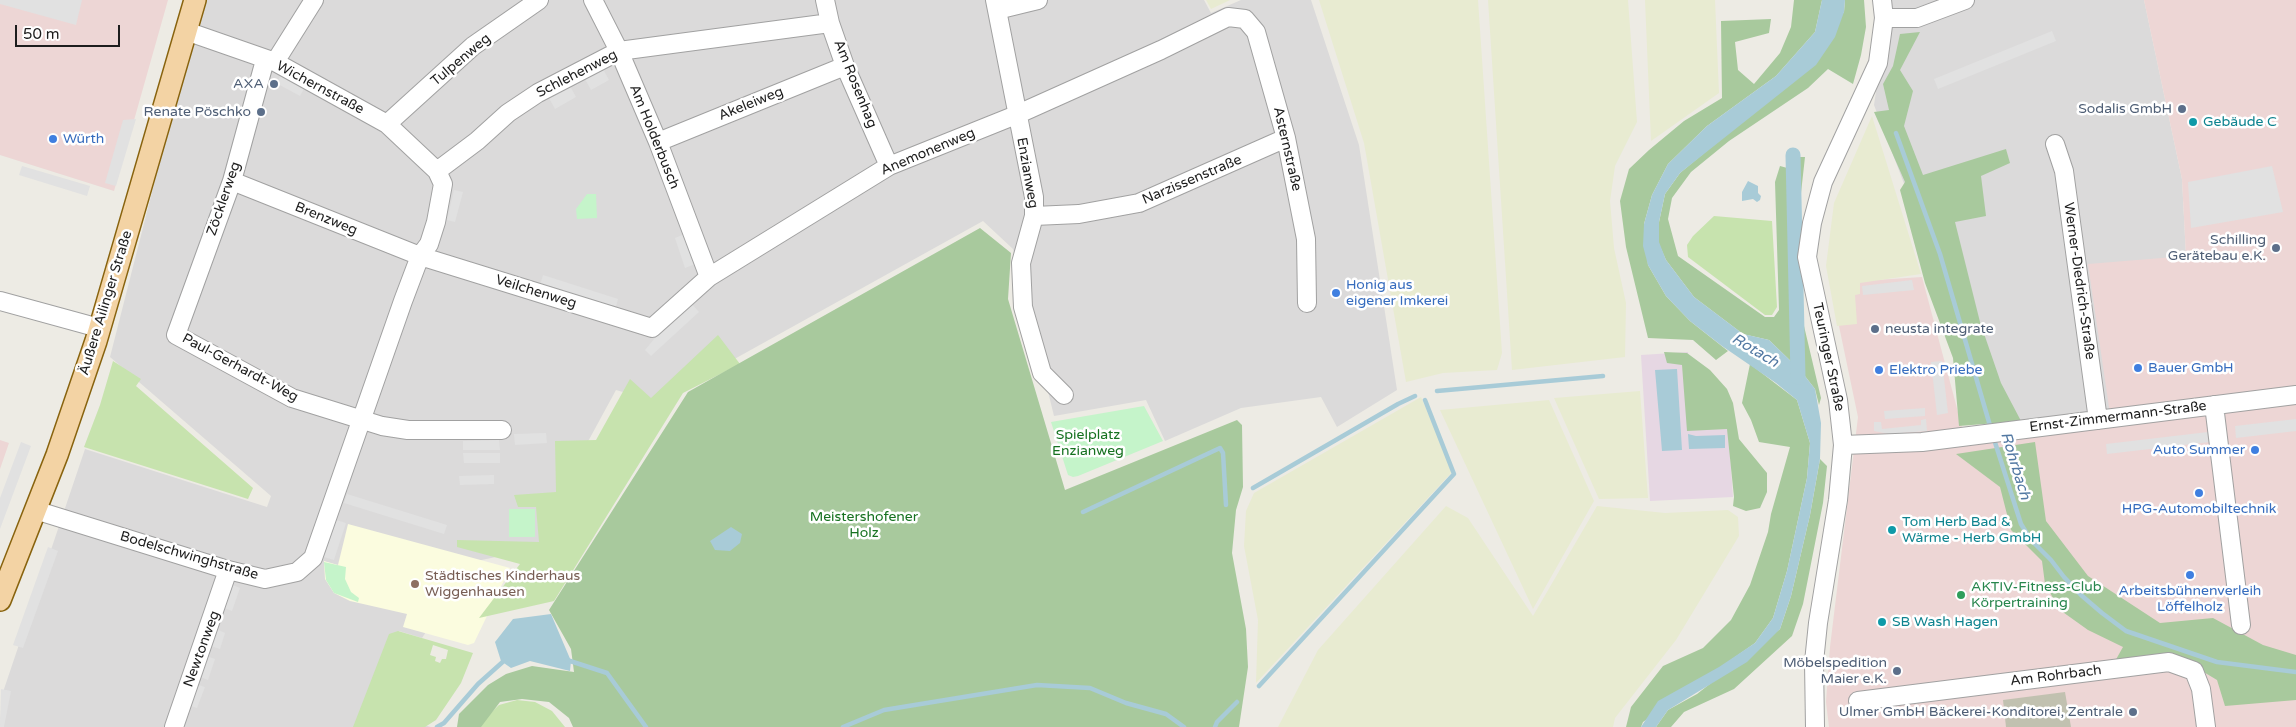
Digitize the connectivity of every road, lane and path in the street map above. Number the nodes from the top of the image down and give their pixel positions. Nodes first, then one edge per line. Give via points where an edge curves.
1 (196, 0) edge
2 (314, 0) edge
3 (539, 0) edge
4 (594, 0) edge
5 (826, 0) edge
6 (1038, 0) edge
7 (1882, 0) edge
8 (1965, 0) edge
9 (996, 5) edge
10 (1228, 17) joint
11 (1884, 18) junction
12 (830, 23) junction
13 (186, 31) junction
14 (619, 51) junction
15 (270, 61) junction
16 (845, 66) junction
17 (1016, 115) junction
18 (387, 124) junction
19 (1286, 138) junction
20 (658, 142) junction
21 (2055, 144) dead end
22 (889, 166) junction
23 (438, 171) junction
24 (232, 181) junction
25 (1034, 216) junction
26 (420, 256) junction
27 (709, 277) junction
28 (0, 300) edge
29 (1307, 303) dead end
30 (99, 328) junction
31 (652, 328) joint
32 (176, 335) joint
33 (1064, 395) dead end
34 (2296, 395) edge
35 (2214, 405) junction
36 (362, 420) junction
37 (2098, 420) junction
38 (502, 430) dead end
39 (1843, 445) junction
40 (35, 510) junction
41 (228, 570) junction
42 (0, 600) edge
43 (2241, 625) dead end
44 (1858, 701) dead end
45 (174, 727) edge
46 (1815, 727) edge
47 (2206, 727) edge

1 - 13 main road, Äußere Ailinger Straße
2 - 15 street, Zöcklerweg
3 - 18 street, Tulpenweg via 474,46
4 - 14 street, Am Holderbusch
5 - 12 street, Am Rosenhag
6 - 9 street
7 - 11 street, Teuringer Straße
8 - 11 street via 1917,18
9 - 17 street, Enzianweg
10 - 17 street, Anemonenweg
10 - 19 street, Asternstraße via 1246,19 1256,32
11 - 39 street, Teuringer Straße via 1878,63 1822,182 1808,257 1838,400
12 - 14 street, Schlehenweg
12 - 16 street, Am Rosenhag
13 - 15 street, Wichernstraße
13 - 30 main road, Äußere Ailinger Straße
14 - 20 street, Am Holderbusch
14 - 23 street, Schlehenweg via 538,93 508,113
15 - 18 street, Wichernstraße
15 - 24 street, Zöcklerweg
16 - 20 street, Akeleiweg
16 - 22 street, Am Rosenhag
17 - 22 street, Anemonenweg
17 - 25 street, Enzianweg via 1034,197
18 - 23 street, Wichernstraße
19 - 25 street, Narzissenstraße via 1139,203 1079,214
19 - 29 street, Asternstraße via 1306,239
20 - 27 street, Am Holderbusch
21 - 37 street, Werner-Diedrich-Straße via 2064,171
22 - 27 street, Anemonenweg
23 - 26 street, Bodelschwinghstraße via 443,184 436,222 429,244
24 - 26 street, Brenzweg
24 - 32 street, Zöcklerweg
25 - 33 street, Enzianweg via 1021,262 1023,307 1042,373
26 - 31 street, Veilchenweg
26 - 36 street, Bodelschwinghstraße
27 - 31 street, Anemonenweg
28 - 30 street
30 - 40 main road, Äußere Ailinger Straße via 57,455
32 - 36 street, Paul-Gerhardt-Weg via 292,398
34 - 35 street, Ernst-Zimmermann-Straße
35 - 37 street, Ernst-Zimmermann-Straße
35 - 43 street, Ernst-Zimmermann-Straße
36 - 38 street via 408,430
36 - 41 street, Bodelschwinghstraße via 313,558 297,572 265,579
37 - 39 street, Ernst-Zimmermann-Straße via 1922,442
39 - 46 street, Teuringer Straße via 1814,662
40 - 41 street, Bodelschwinghstraße
40 - 42 main road, Äußere Ailinger Straße
41 - 45 street, Newtonweg
44 - 47 street, Am Rohrbach via 2169,662 2194,671 2201,688

